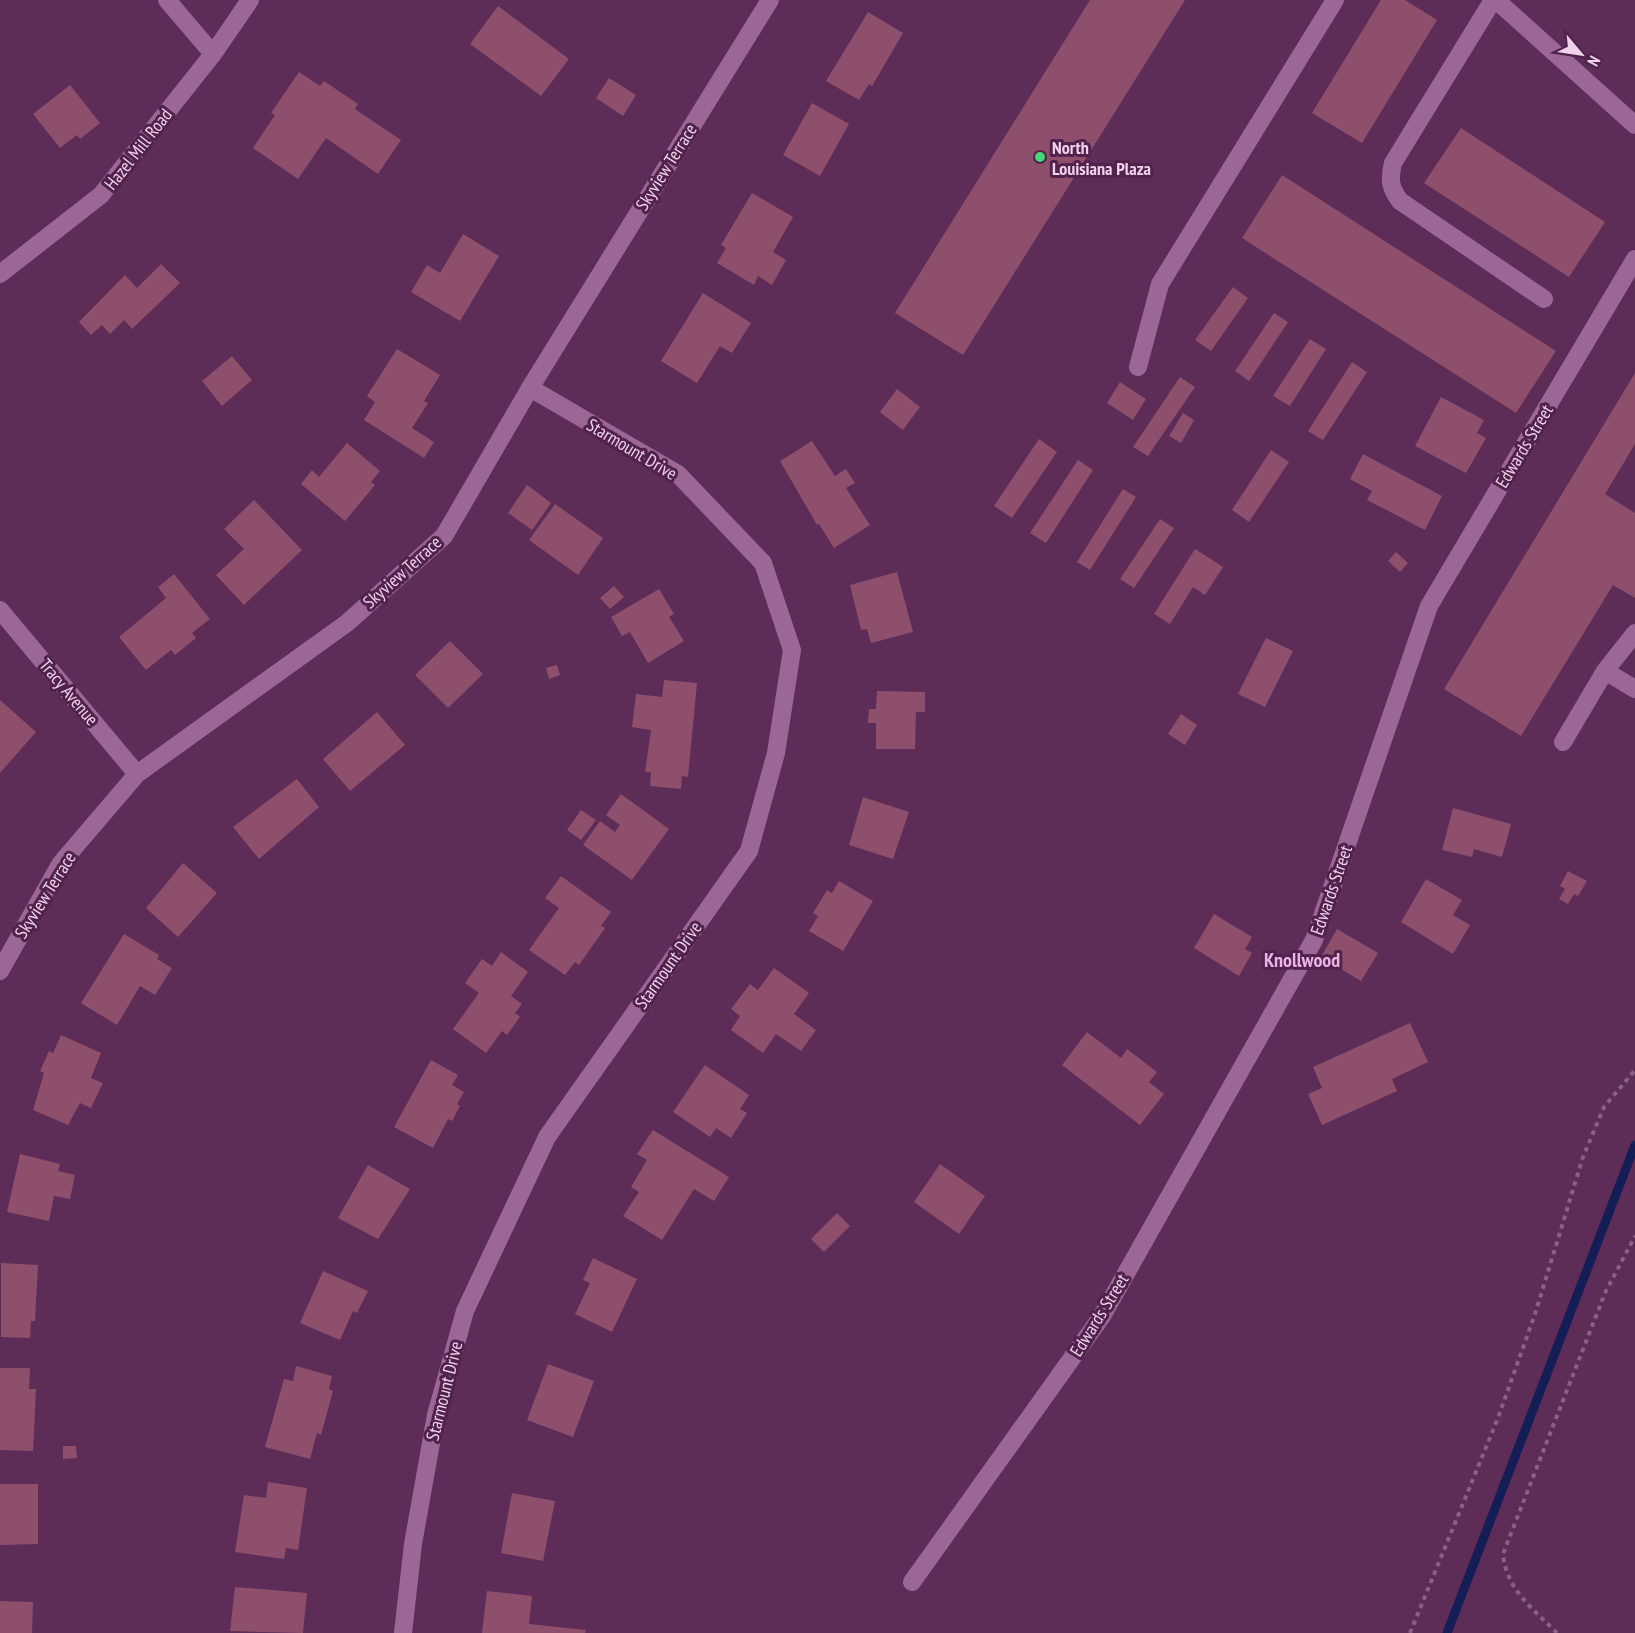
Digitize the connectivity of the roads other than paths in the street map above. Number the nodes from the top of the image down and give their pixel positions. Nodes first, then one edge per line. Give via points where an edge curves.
1 (167, 0) edge
2 (250, 0) edge
3 (770, 0) edge
4 (1335, 0) edge
5 (1495, 0) edge
6 (213, 54) junction
7 (1635, 125) edge
8 (1635, 259) edge
9 (0, 274) edge
10 (1544, 299) dead end
11 (1138, 367) dead end
12 (530, 388) junction
13 (0, 610) edge
14 (1635, 633) edge
15 (1605, 671) junction
16 (1635, 689) edge
17 (1563, 742) dead end
18 (137, 774) junction
19 (0, 971) edge
20 (912, 1582) dead end
21 (403, 1633) edge

1 - 6 street
2 - 6 street, Hazel Mill Road
3 - 12 street, Skyview Terrace
4 - 11 street via 1160,284
5 - 7 street
5 - 10 street via 1394,163 1392,190 1401,201
6 - 9 street, Hazel Mill Road via 102,195
8 - 20 street, Edwards Street via 1429,606 1314,940 1102,1316
12 - 18 street, Skyview Terrace via 444,536 347,623
12 - 21 street, Starmount Drive via 678,474 763,563 792,650 776,753 749,851 547,1137 465,1311 436,1415 413,1544
13 - 18 street, Tracy Avenue
14 - 15 street
15 - 16 street
15 - 17 street
18 - 19 street, Skyview Terrace via 61,863

